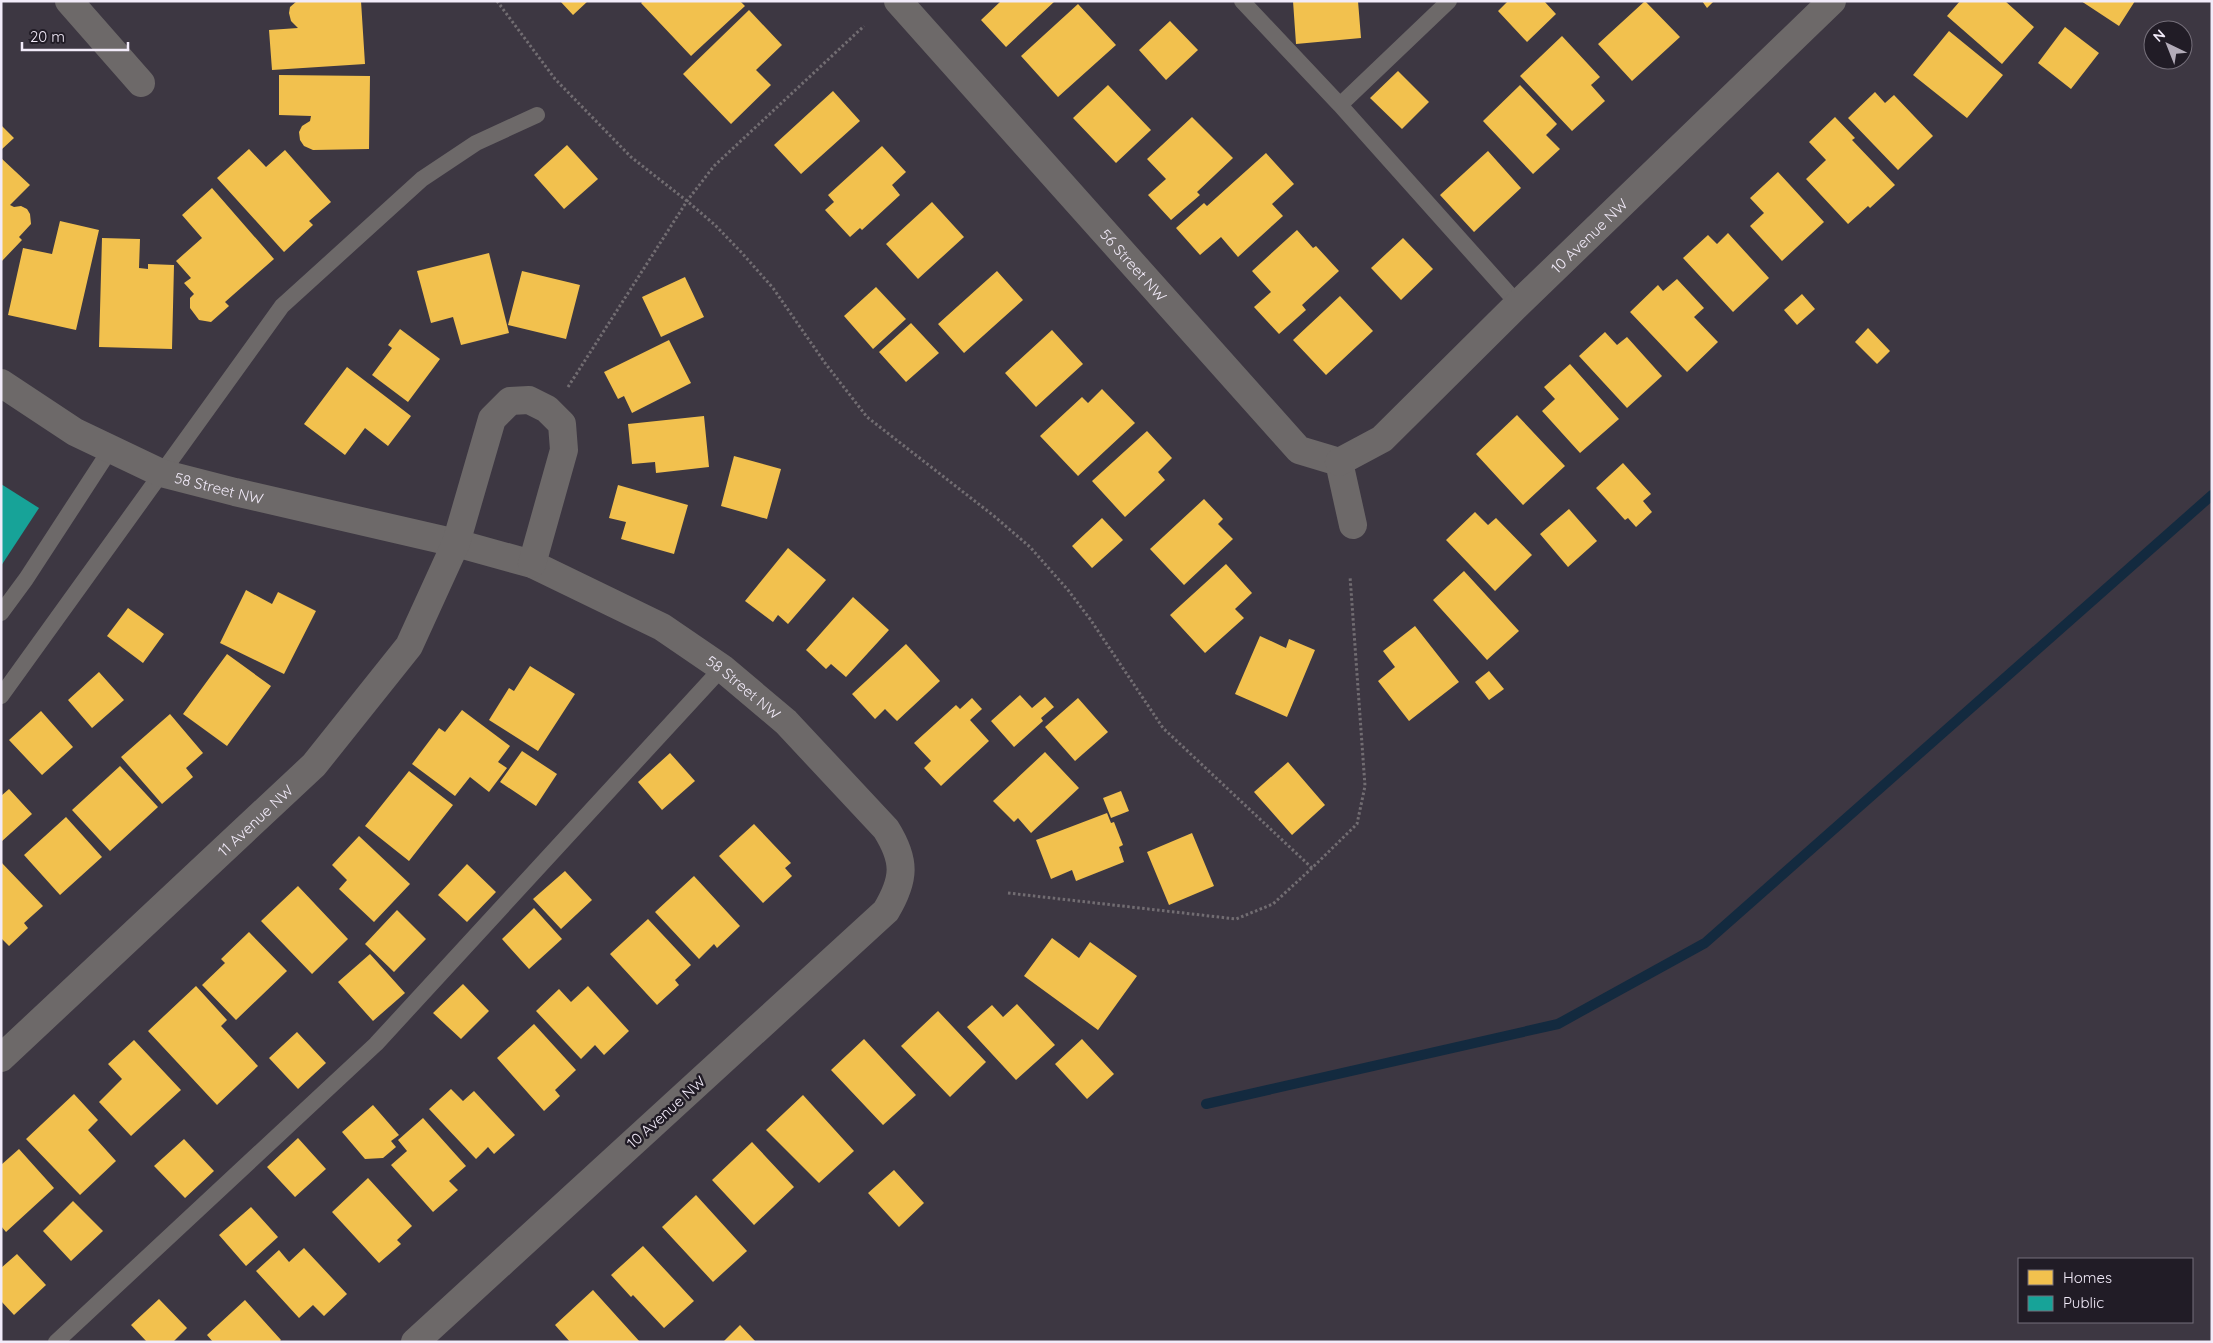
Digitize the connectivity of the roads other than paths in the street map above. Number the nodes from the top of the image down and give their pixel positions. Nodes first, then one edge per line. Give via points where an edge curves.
1 (69, 1) edge
2 (898, 1) edge
3 (1242, 1) edge
4 (1449, 1) edge
5 (1832, 1) edge
6 (141, 83) dead end
7 (1340, 104) junction
8 (537, 115) dead end
9 (1518, 304) junction
10 (1, 383) edge
11 (110, 450) junction
12 (1339, 462) junction
13 (161, 473) junction
14 (1353, 525) dead end
15 (456, 543) junction
16 (532, 564) junction
17 (1, 613) edge
18 (722, 668) junction
19 (1, 696) edge
20 (902, 873) joint
21 (1, 1058) edge
22 (56, 1342) edge
23 (415, 1342) edge

1 - 6 street
2 - 12 street, 56 Street NW via 1298,450
3 - 7 lane
4 - 7 lane
5 - 9 street, 10 Avenue NW
7 - 9 lane
8 - 13 lane via 476,144 422,179 282,306
9 - 12 street, 10 Avenue NW via 1382,439
10 - 11 street, 58 Street NW via 74,432
11 - 13 street, 58 Street NW
11 - 17 lane
12 - 14 street
13 - 15 street, 58 Street NW
13 - 19 lane
15 - 16 street, 58 Street NW
15 - 16 street via 492,419 510,402 529,400 547,409 562,424 564,450
15 - 21 street, 11 Avenue NW via 409,646 314,765
16 - 18 street, 58 Street NW via 662,627
18 - 20 street, 58 Street NW via 786,722 886,829 900,857
18 - 22 lane via 376,1044
20 - 23 street, 10 Avenue NW via 898,891 886,911

